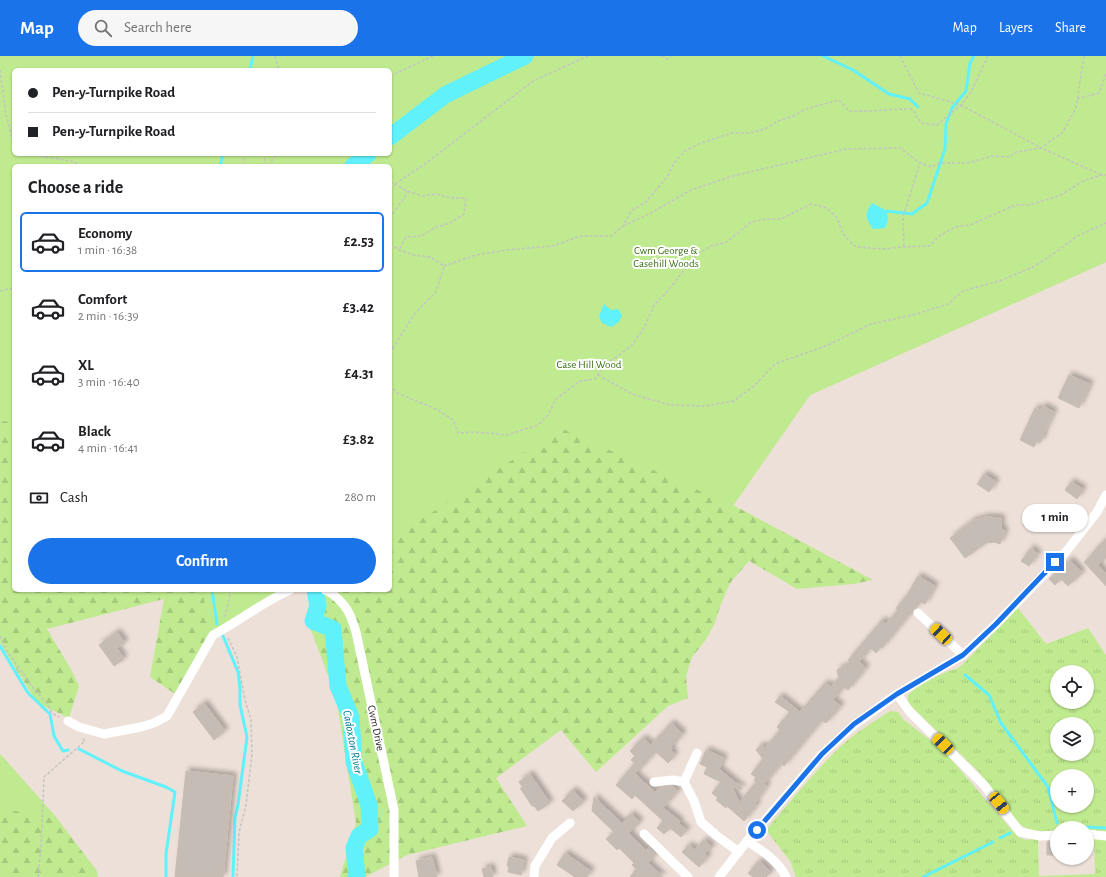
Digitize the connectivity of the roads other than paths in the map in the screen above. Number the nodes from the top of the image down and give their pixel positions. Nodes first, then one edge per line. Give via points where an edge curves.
1 (1106, 495) edge
2 (286, 592) edge
3 (327, 592) edge
4 (918, 613) dead end
5 (963, 655) junction
6 (897, 694) junction
7 (68, 721) road end
8 (697, 753) dead end
9 (654, 782) dead end
10 (684, 782) junction
11 (570, 823) dead end
12 (644, 834) dead end
13 (1050, 835) edge
14 (1094, 835) edge
15 (1106, 836) edge
16 (747, 841) junction
17 (739, 852) junction
18 (394, 877) edge
19 (534, 877) edge
20 (688, 877) edge
21 (719, 877) edge
22 (786, 877) edge

1 - 5 street via 1097,512 1065,552
2 - 7 street via 213,635 167,716 141,727 104,734
3 - 18 street, Cwm Drive via 350,613 356,632 394,810
4 - 5 street
5 - 6 street
6 - 13 street via 910,712 984,785 1020,832 1040,836
6 - 16 street via 854,724 822,754
8 - 10 street
9 - 10 street
10 - 17 street via 701,822
11 - 19 street via 552,838 535,866
12 - 20 street
14 - 15 street
16 - 17 street
16 - 22 street via 775,860
17 - 21 street

